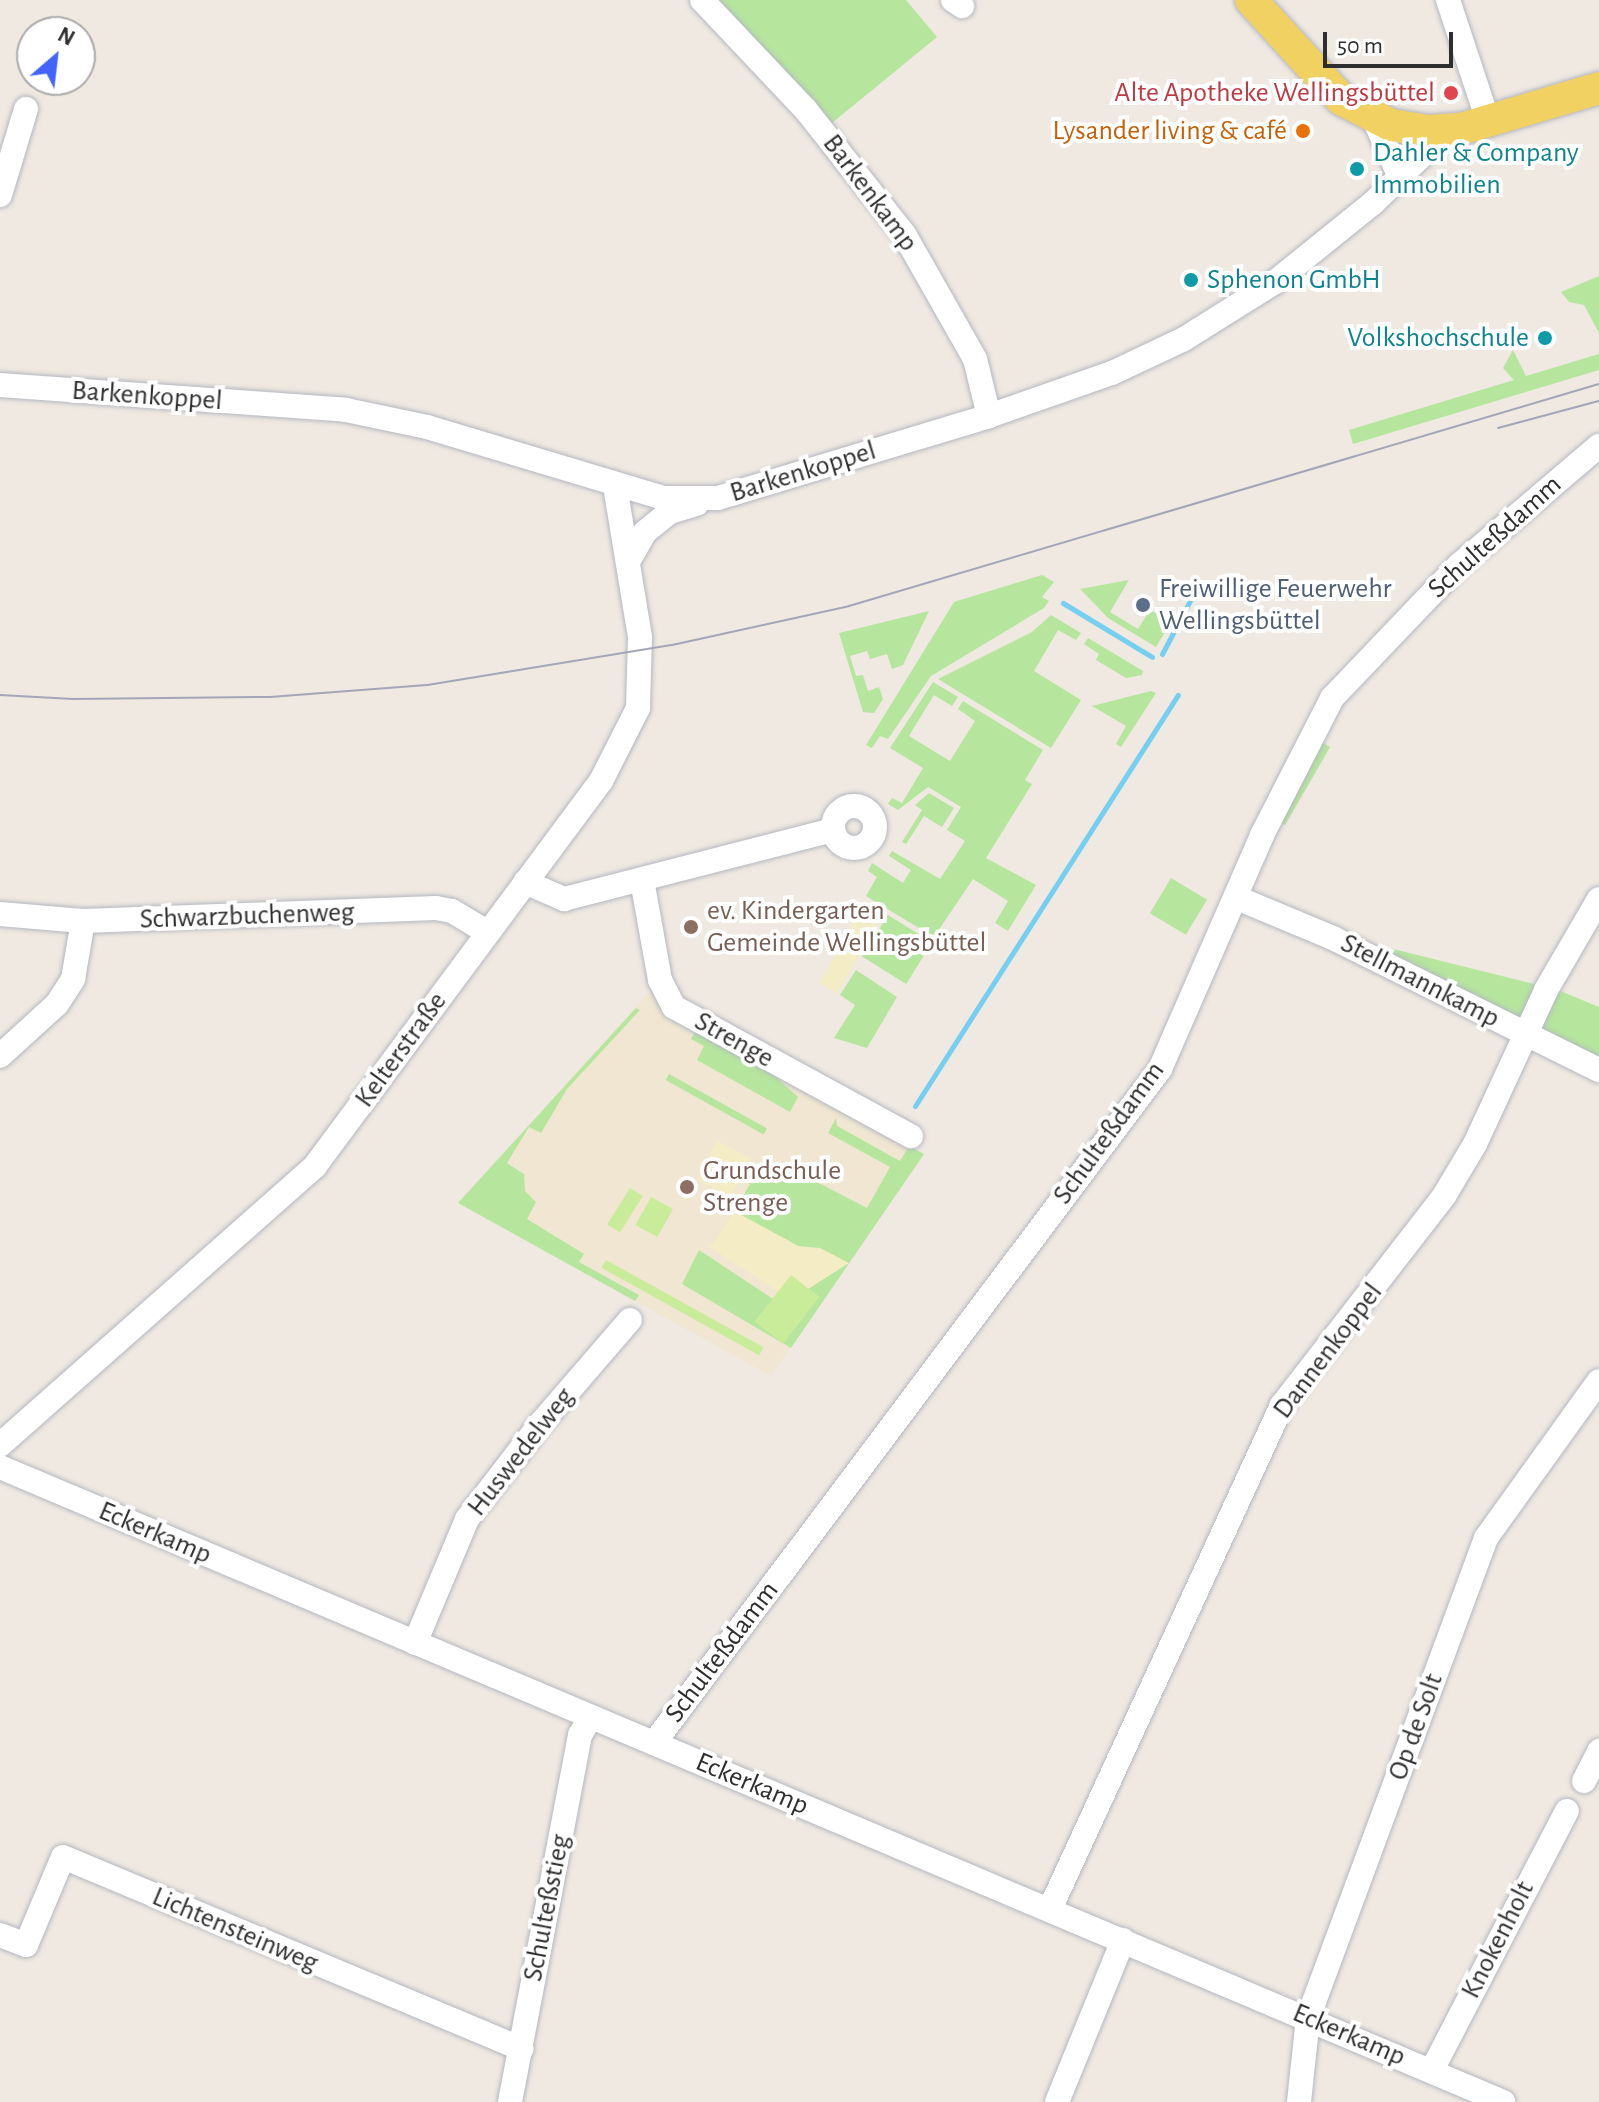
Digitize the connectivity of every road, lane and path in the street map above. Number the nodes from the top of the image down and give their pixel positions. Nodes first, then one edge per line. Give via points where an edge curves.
1 (702, 0) edge
2 (1251, 0) edge
3 (1448, 0) edge
4 (1596, 97) edge
5 (26, 109) dead end
6 (1374, 119) junction
7 (1488, 121) junction
8 (1447, 131) junction
9 (1400, 177) junction
10 (0, 195) edge
11 (0, 385) edge
12 (989, 416) junction
13 (1599, 446) edge
14 (615, 486) junction
15 (718, 498) junction
16 (629, 560) junction
17 (833, 830) dead end
18 (642, 880) junction
19 (525, 882) junction
20 (1237, 898) junction
21 (1599, 899) edge
22 (0, 914) edge
23 (83, 921) junction
24 (487, 932) junction
25 (1524, 1033) junction
26 (0, 1056) edge
27 (1599, 1070) edge
28 (911, 1136) dead end
29 (630, 1320) dead end
30 (1599, 1381) edge
31 (0, 1445) edge
32 (0, 1467) edge
33 (415, 1643) junction
34 (591, 1717) junction
35 (654, 1743) junction
36 (1599, 1751) edge
37 (1584, 1781) dead end
38 (1567, 1811) dead end
39 (1050, 1909) junction
40 (0, 1935) edge
41 (1123, 1940) junction
42 (1308, 2018) junction
43 (521, 2049) junction
44 (1432, 2070) junction
45 (510, 2102) edge
46 (1057, 2102) edge
47 (1299, 2102) edge
48 (1503, 2102) edge

1 - 12 street, Barkenkamp via 806,110 904,234 975,359
2 - 6 main road via 1328,87
3 - 7 street
4 - 7 main road
5 - 10 street
6 - 8 main road via 1410,130
6 - 9 street
7 - 8 main road
8 - 9 street, Barkenkoppel
9 - 12 street, Barkenkoppel via 1275,282 1184,339 1112,373
11 - 14 street, Barkenkoppel via 346,410 427,427
12 - 15 street, Barkenkoppel
13 - 20 street, Schulteßdamm via 1459,565 1332,698 1262,835
14 - 15 street, Barkenkoppel via 664,498
14 - 16 street, Kelterstraße
15 - 16 street via 670,512 645,532
16 - 19 street, Kelterstraße via 640,637 638,708 601,781
17 - 18 street
18 - 19 street via 564,899
18 - 28 street, Strenge via 660,980 674,1007
19 - 24 street, Kelterstraße
20 - 25 street, Stellmannkamp via 1333,938
20 - 35 street, Schulteßdamm via 1160,1069
21 - 25 street, Dannenkoppel
22 - 23 street, Schwarzbuchenweg
23 - 24 street, Schwarzbuchenweg via 436,908 452,911
23 - 26 street via 73,979 57,1004
24 - 31 street, Kelterstraße via 315,1166
25 - 27 street, Stellmannkamp
25 - 39 street, Dannenkoppel via 1475,1144 1444,1196 1282,1405
29 - 33 street, Huswedelweg via 467,1519
30 - 42 street, Op de Solt via 1486,1538
32 - 33 street, Eckerkamp
33 - 34 street, Eckerkamp
34 - 35 street, Eckerkamp
34 - 43 street, Schulteßstieg via 580,1735
35 - 39 street, Eckerkamp
36 - 37 street
38 - 44 street, Knokenholt
39 - 41 street, Eckerkamp
40 - 43 street, Lichtensteinweg via 26,1945 63,1857
41 - 42 street, Eckerkamp
41 - 46 street
42 - 44 street, Eckerkamp
42 - 47 street, Op de Solt
43 - 45 street, Schulteßstieg
44 - 48 street, Eckerkamp

